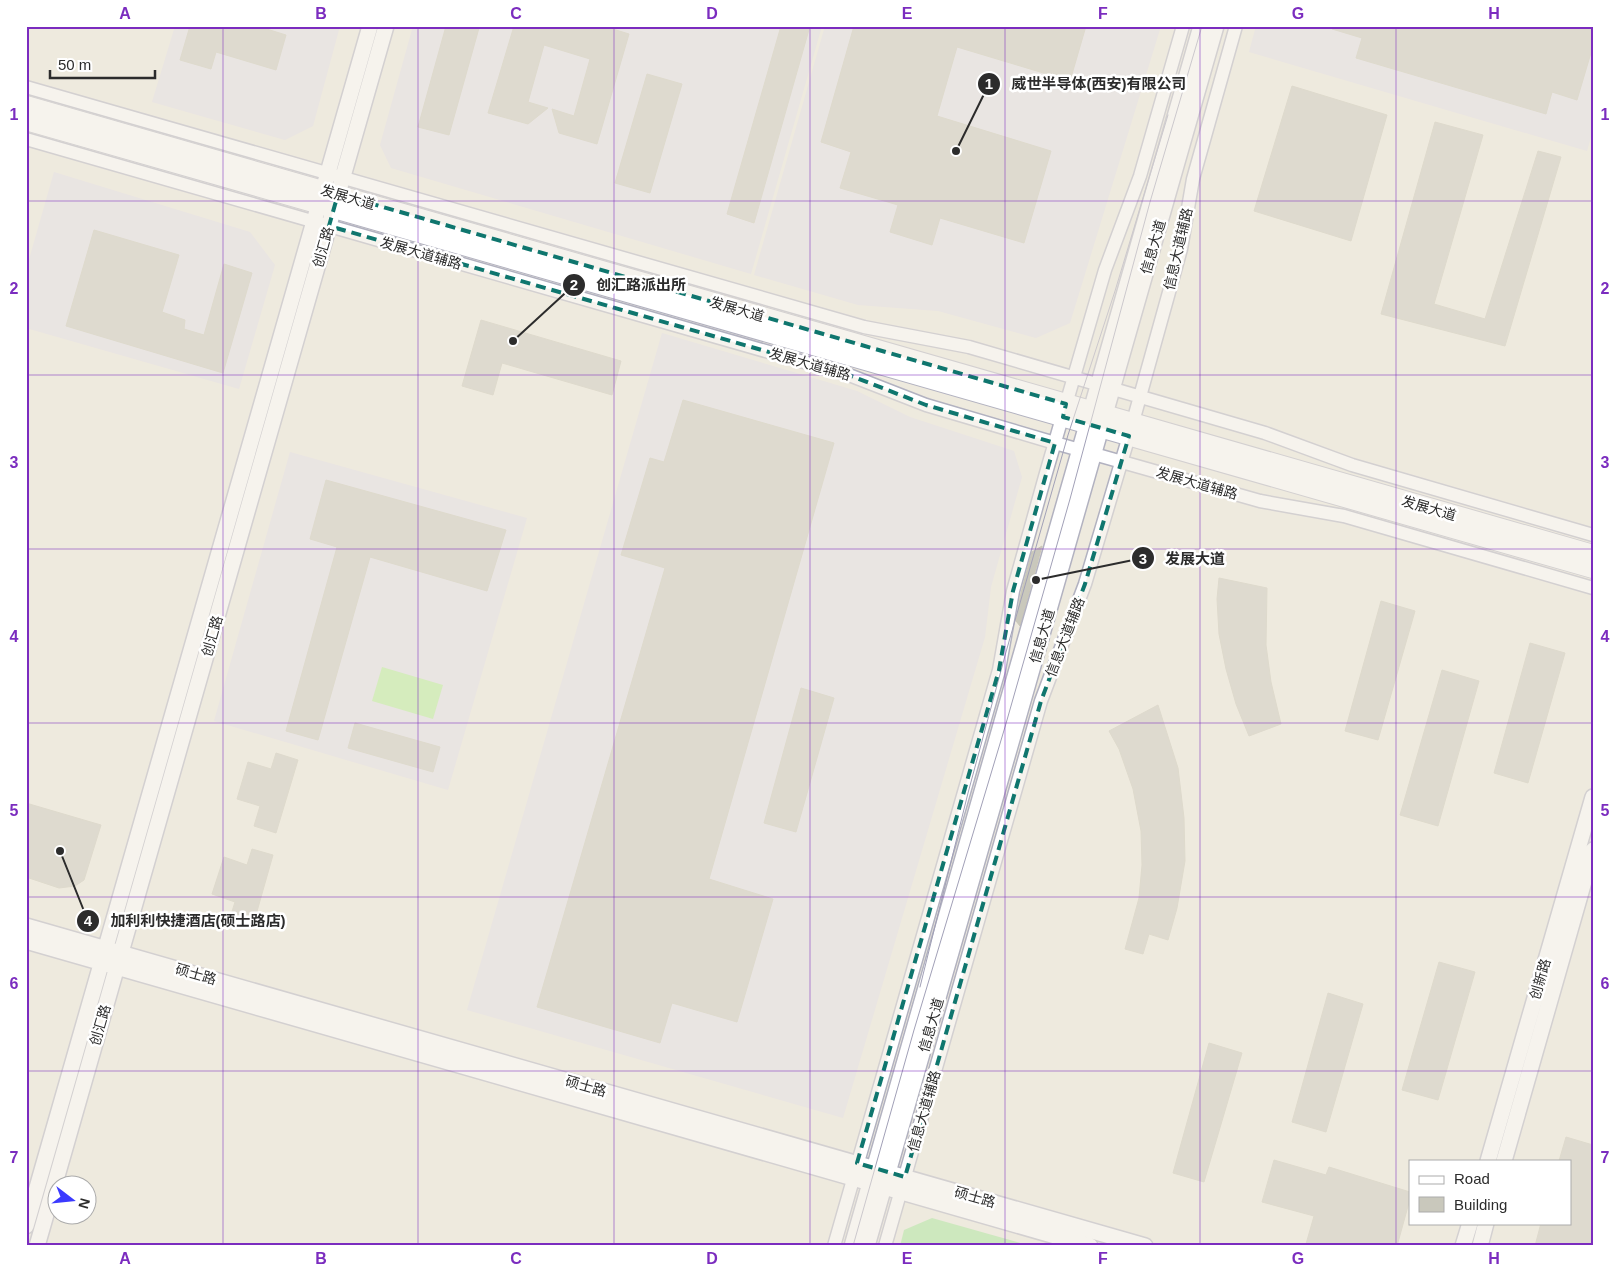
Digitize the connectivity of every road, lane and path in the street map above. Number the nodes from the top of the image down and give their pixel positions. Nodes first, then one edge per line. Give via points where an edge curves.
1 (370, 26) edge
2 (386, 26) edge
3 (1183, 26) edge
4 (1201, 26) edge
5 (1216, 26) edge
6 (1236, 26) edge
7 (26, 87) edge
8 (26, 105) edge
9 (26, 121) edge
10 (26, 139) edge
11 (331, 191) junction
12 (314, 222) junction
13 (329, 226) junction
14 (1074, 378) junction
15 (1106, 387) junction
16 (1140, 397) junction
17 (1064, 410) junction
18 (1097, 420) junction
19 (1131, 430) junction
20 (1055, 443) junction
21 (1087, 452) junction
22 (1122, 462) junction
23 (1593, 534) edge
24 (1593, 554) edge
25 (1593, 569) edge
26 (1593, 588) edge
27 (1593, 797) edge
28 (1593, 850) edge
29 (26, 926) edge
30 (26, 941) edge
31 (121, 953) junction
32 (104, 956) junction
33 (117, 968) junction
34 (1488, 1160) edge
35 (1504, 1160) edge
36 (855, 1170) junction
37 (879, 1177) junction
38 (903, 1184) junction
39 (1470, 1224) edge
40 (1486, 1224) edge
41 (26, 1226) edge
42 (37, 1246) edge
43 (834, 1246) edge
44 (852, 1246) edge
45 (867, 1246) edge
46 (885, 1246) edge
47 (1090, 1246) edge
48 (1145, 1246) edge
49 (1464, 1246) edge
50 (1480, 1246) edge

1 - 11 street, 创汇路
2 - 11 street, 创汇路
3 - 14 street via 1140,176 1105,270
4 - 15 street, 信息大道
5 - 15 street, 信息大道
6 - 16 street, 信息大道辅路 via 1193,179 1181,250
7 - 11 street
8 - 11 main road, 发展大道
9 - 11 main road, 发展大道
10 - 12 street, 发展大道辅路
11 - 12 street, 创汇路
11 - 13 street, 创汇路
11 - 14 street via 864,327 969,347
11 - 17 main road, 发展大道
12 - 13 street, 发展大道辅路
12 - 32 street, 创汇路
13 - 20 street, 发展大道辅路 via 849,375 926,404
13 - 31 street, 创汇路
14 - 15 street
14 - 17 street
15 - 16 street
15 - 18 street, 信息大道
16 - 19 street, 信息大道辅路
16 - 23 street via 1265,433 1352,465
17 - 18 main road, 发展大道
17 - 20 street
18 - 19 main road, 发展大道
18 - 21 street, 信息大道
19 - 22 street, 信息大道辅路
19 - 24 main road, 发展大道
19 - 25 main road, 发展大道
20 - 21 street, 发展大道辅路
20 - 36 street via 1013,591 999,670
21 - 22 street, 发展大道辅路
21 - 37 street, 信息大道
22 - 26 street, 发展大道辅路 via 1260,501 1344,516
22 - 38 street, 信息大道辅路 via 1085,584 1041,701
27 - 34 street, 创新路
28 - 35 street, 创新路
29 - 32 street, 硕士路
30 - 32 street, 硕士路
31 - 32 street, 硕士路
31 - 33 street, 创汇路
31 - 36 street, 硕士路
32 - 33 street, 硕士路
32 - 41 street, 创汇路
33 - 36 street, 硕士路
33 - 42 street, 创汇路
36 - 37 street, 硕士路
36 - 43 street
37 - 38 street, 硕士路
37 - 44 street, 信息大道
37 - 45 street, 信息大道
38 - 46 street, 信息大道辅路
38 - 47 street, 硕士路
38 - 48 street, 硕士路
39 - 49 street
40 - 50 street

